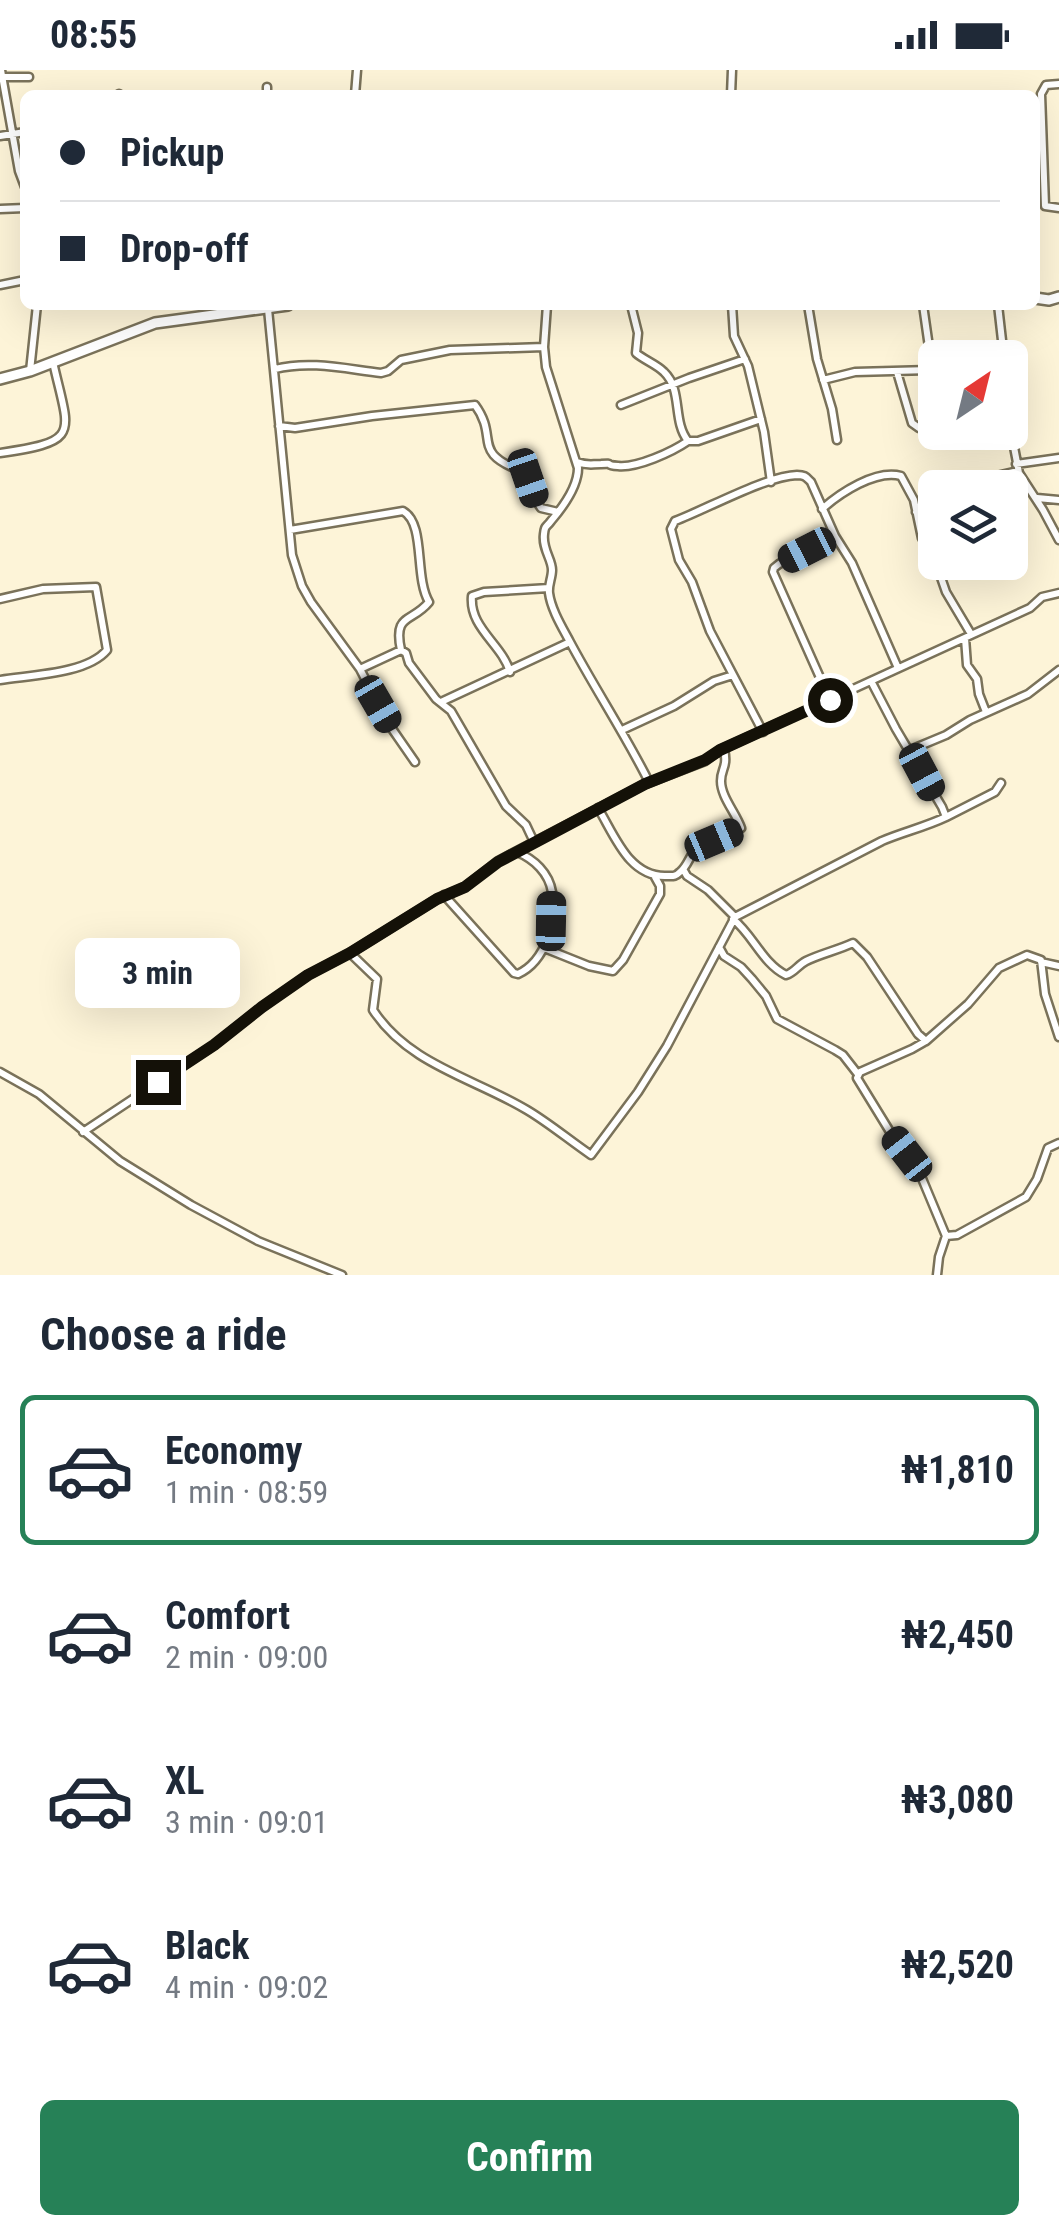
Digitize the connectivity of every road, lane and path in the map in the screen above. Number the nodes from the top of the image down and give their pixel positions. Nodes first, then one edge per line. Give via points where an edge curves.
1 (1, 75) edge
2 (29, 77) dead end
3 (1059, 84) edge
4 (20, 133) edge
5 (13, 134) junction
6 (0, 136) edge
7 (20, 174) edge
8 (1059, 208) edge
9 (36, 310) edge
10 (242, 310) edge
11 (268, 310) edge
12 (546, 310) edge
13 (632, 310) edge
14 (732, 310) edge
15 (809, 310) edge
16 (924, 310) edge
17 (999, 310) edge
18 (1002, 340) edge
19 (544, 347) junction
20 (744, 359) junction
21 (53, 362) junction
22 (30, 370) junction
23 (275, 370) junction
24 (898, 372) junction
25 (0, 380) edge
26 (823, 380) junction
27 (673, 386) junction
28 (621, 405) dead end
29 (761, 419) junction
30 (279, 426) junction
31 (918, 428) edge
32 (837, 440) dead end
33 (688, 441) junction
34 (1014, 450) edge
35 (0, 454) edge
36 (1059, 458) edge
37 (576, 462) junction
38 (1017, 468) junction
39 (1011, 470) edge
40 (771, 482) junction
41 (1036, 498) junction
42 (1059, 500) edge
43 (822, 509) junction
44 (558, 512) junction
45 (916, 512) joint
46 (290, 530) junction
47 (835, 536) junction
48 (1059, 540) edge
49 (549, 588) junction
50 (1059, 593) edge
51 (0, 599) edge
52 (968, 636) junction
53 (570, 642) junction
54 (402, 650) junction
55 (360, 668) junction
56 (898, 668) junction
57 (1059, 670) edge
58 (510, 672) junction
59 (733, 675) junction
60 (0, 680) edge
61 (871, 681) junction
62 (830, 700) junction
63 (440, 702) junction
64 (986, 712) junction
65 (622, 730) junction
66 (763, 732) junction
67 (724, 748) junction
68 (910, 750) junction
69 (415, 762) dead end
70 (649, 782) junction
71 (1001, 783) dead end
72 (598, 808) junction
73 (946, 817) junction
74 (534, 842) junction
75 (516, 852) junction
76 (684, 869) junction
77 (654, 876) junction
78 (444, 895) junction
79 (734, 918) junction
80 (718, 946) junction
81 (544, 948) junction
82 (350, 953) junction
83 (1041, 962) junction
84 (1059, 966) edge
85 (1059, 1038) edge
86 (926, 1041) junction
87 (0, 1072) edge
88 (858, 1074) junction
89 (82, 1132) junction
90 (1059, 1143) edge
91 (946, 1236) junction
92 (342, 1275) edge
93 (936, 1275) edge

1 - 2 street
1 - 5 street
3 - 8 street via 1046,85 1041,94 1045,206
4 - 5 street
5 - 6 street
5 - 7 street
9 - 22 street
10 - 21 street via 156,323
11 - 23 street
12 - 19 street
13 - 27 street via 636,353 666,373
14 - 20 street
15 - 26 street
16 - 24 street via 932,368
17 - 18 street
19 - 23 street via 450,350 400,360 381,374 317,365
19 - 37 street
20 - 27 street
20 - 29 street
21 - 22 street
21 - 35 street via 66,429 56,441
22 - 25 street
23 - 30 street
24 - 26 street
24 - 31 street
26 - 32 street
27 - 28 street
27 - 33 street
29 - 33 street
29 - 40 street
30 - 44 street via 475,406 496,458 524,472 541,508
30 - 46 street
33 - 37 street via 620,467
34 - 38 street
36 - 38 street
37 - 44 street via 578,478
38 - 39 street
38 - 41 street
40 - 43 street via 804,476
40 - 59 street via 676,521 671,530
41 - 42 street
41 - 48 street
43 - 45 street via 838,494 894,473 904,480
43 - 47 street
44 - 49 street via 543,536 552,567
45 - 52 street
46 - 54 street via 403,511 413,518 421,585 430,602 401,623
46 - 55 street via 302,586
47 - 56 street
47 - 62 street via 773,572
49 - 53 street
49 - 58 street via 472,596 477,622
50 - 52 street
51 - 60 street via 96,587 108,650 84,666
52 - 56 street
52 - 64 street via 966,665
53 - 58 street
53 - 65 street
54 - 55 street
54 - 63 street
55 - 69 street
56 - 61 street
57 - 64 street via 1028,694
58 - 63 street
59 - 65 street
59 - 66 street
61 - 62 street
61 - 68 street
62 - 66 street
63 - 74 street
64 - 68 street
65 - 70 street
66 - 67 street
67 - 70 street
67 - 76 street via 720,780 741,828 696,848
68 - 73 street
70 - 72 street
71 - 73 street
72 - 74 street
72 - 77 street via 636,867
73 - 79 street via 882,841
74 - 75 street
75 - 78 street
75 - 81 street via 535,861 552,891
76 - 77 street
76 - 79 street
77 - 81 street via 660,894 618,968 607,971
78 - 81 street via 514,973 528,970
78 - 82 street
79 - 80 street
79 - 86 street via 771,966 786,975 853,943
80 - 82 street via 668,1046 591,1155 526,1109 399,1042 373,1010 377,978
80 - 88 street via 752,978 778,1019 835,1050
82 - 89 street via 308,975
83 - 84 street
83 - 85 street
83 - 86 street via 1027,955 999,968
86 - 88 street
87 - 89 street via 39,1094
88 - 91 street via 916,1164
89 - 92 street via 191,1205
90 - 91 street via 1048,1148 1026,1197
91 - 93 street

